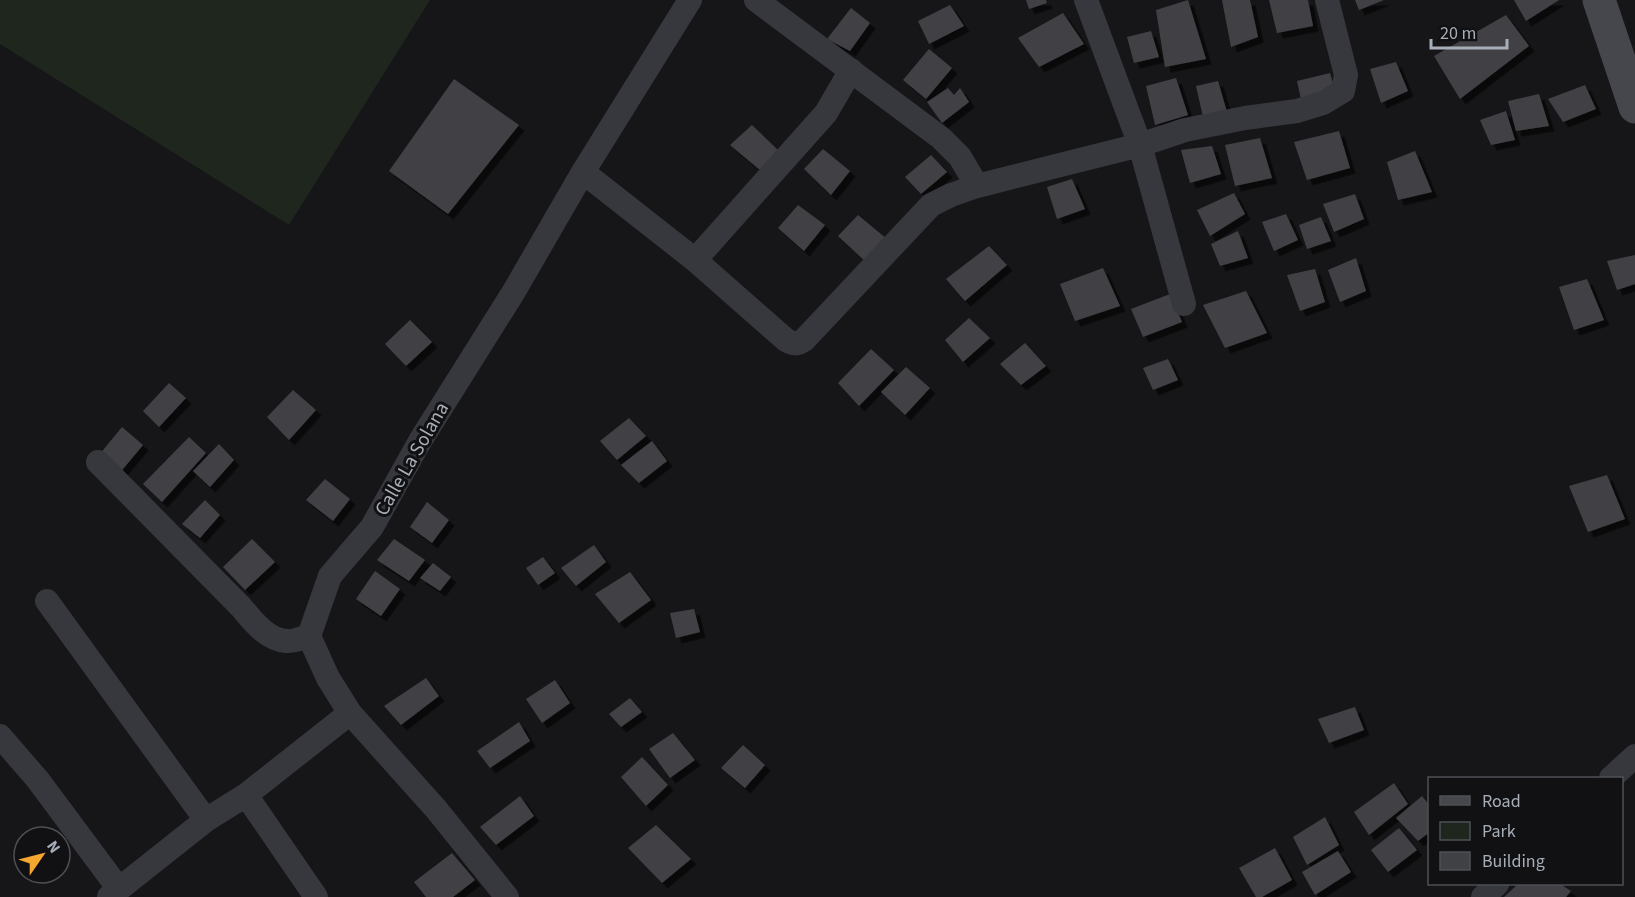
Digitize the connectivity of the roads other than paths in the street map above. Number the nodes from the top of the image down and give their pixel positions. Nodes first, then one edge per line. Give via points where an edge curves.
1 (690, 0) edge
2 (756, 0) edge
3 (1089, 0) edge
4 (1327, 0) edge
5 (1599, 0) edge
6 (851, 70) junction
7 (1635, 107) edge
8 (1140, 145) junction
9 (583, 172) junction
10 (977, 186) junction
11 (695, 260) junction
12 (1184, 304) dead end
13 (98, 462) dead end
14 (47, 601) dead end
15 (309, 636) junction
16 (350, 713) junction
17 (0, 736) edge
18 (1635, 756) edge
19 (1612, 777) edge
20 (246, 795) junction
21 (206, 820) junction
22 (1496, 885) edge
23 (114, 893) edge
24 (316, 897) edge
25 (507, 897) edge
26 (1483, 897) edge

1 - 9 street, Calle La Solana
2 - 6 street
3 - 8 street
4 - 8 street via 1346,75 1343,91 1323,103 1297,111 1185,130
5 - 7 main road
6 - 10 street via 941,138 960,157
6 - 11 street via 826,113
8 - 10 street
8 - 12 street
9 - 11 street
9 - 15 street, Calle La Solana via 372,527 330,576
10 - 11 street via 931,205 799,344 786,340
13 - 15 street via 258,627 287,642
14 - 21 street
15 - 16 street
16 - 20 street
16 - 25 street via 436,809
17 - 23 street via 38,780
18 - 19 street
20 - 21 street
20 - 24 street
21 - 23 street
22 - 26 street

